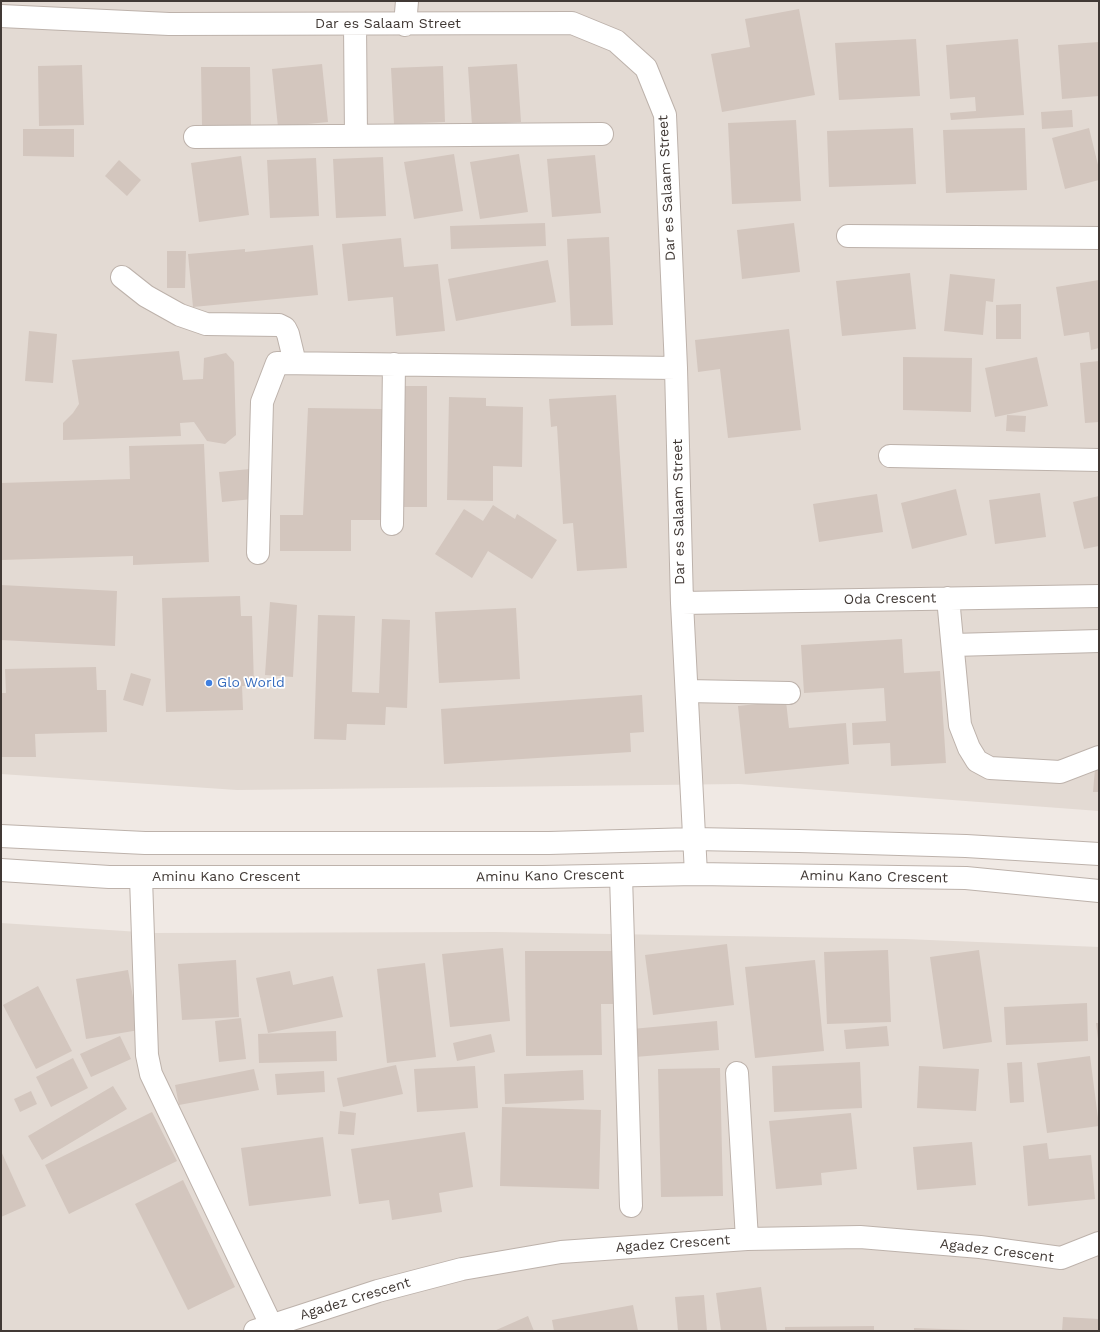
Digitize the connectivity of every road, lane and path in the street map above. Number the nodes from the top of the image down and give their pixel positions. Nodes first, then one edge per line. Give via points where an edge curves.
1 (407, 1) edge
2 (1, 16) edge
3 (355, 24) junction
4 (406, 25) junction
5 (602, 134) dead end
6 (356, 136) junction
7 (196, 137) dead end
8 (848, 236) dead end
9 (1099, 238) edge
10 (122, 277) dead end
11 (295, 363) junction
12 (394, 364) junction
13 (676, 368) junction
14 (890, 456) dead end
15 (1099, 460) edge
16 (392, 524) dead end
17 (258, 553) dead end
18 (1099, 596) edge
19 (948, 598) junction
20 (682, 603) junction
21 (1099, 641) edge
22 (953, 645) junction
23 (686, 691) junction
24 (789, 693) dead end
25 (1099, 757) edge
26 (1, 836) edge
27 (694, 839) junction
28 (1099, 854) edge
29 (1, 870) edge
30 (696, 874) junction
31 (621, 876) junction
32 (141, 878) junction
33 (1099, 891) edge
34 (737, 1073) dead end
35 (631, 1206) dead end
36 (747, 1239) junction
37 (1099, 1243) edge
38 (267, 1329) edge

1 - 4 street
2 - 3 street, Dar es Salaam Street via 169,24
3 - 4 street, Dar es Salaam Street
3 - 6 street
4 - 13 street, Dar es Salaam Street via 572,23 616,41 646,68 665,114
5 - 6 street
6 - 7 street
8 - 9 street
10 - 11 street via 146,296 180,315 206,324 279,325 285,328 288,334
11 - 12 street
11 - 17 street via 277,363 262,402
12 - 13 street
12 - 16 street
13 - 20 street, Dar es Salaam Street
14 - 15 street
18 - 19 street, Oda Crescent
19 - 20 street, Oda Crescent
19 - 22 street
20 - 23 street, Dar es Salaam Street
21 - 22 street
22 - 25 street via 960,725 977,760 990,768 1060,772
23 - 24 street
23 - 27 street, Dar es Salaam Street
26 - 27 street via 145,842 549,843
27 - 28 street via 966,846
27 - 30 street, Dar es Salaam Street
29 - 32 street, Aminu Kano Crescent
30 - 31 street, Aminu Kano Crescent
30 - 33 street, Aminu Kano Crescent via 966,878
31 - 32 street, Aminu Kano Crescent
31 - 35 street
32 - 38 street via 147,1055 151,1074
34 - 36 street
36 - 37 street, Agadez Crescent via 860,1237 1061,1258
36 - 38 street, Agadez Crescent via 561,1252 462,1269 378,1291

